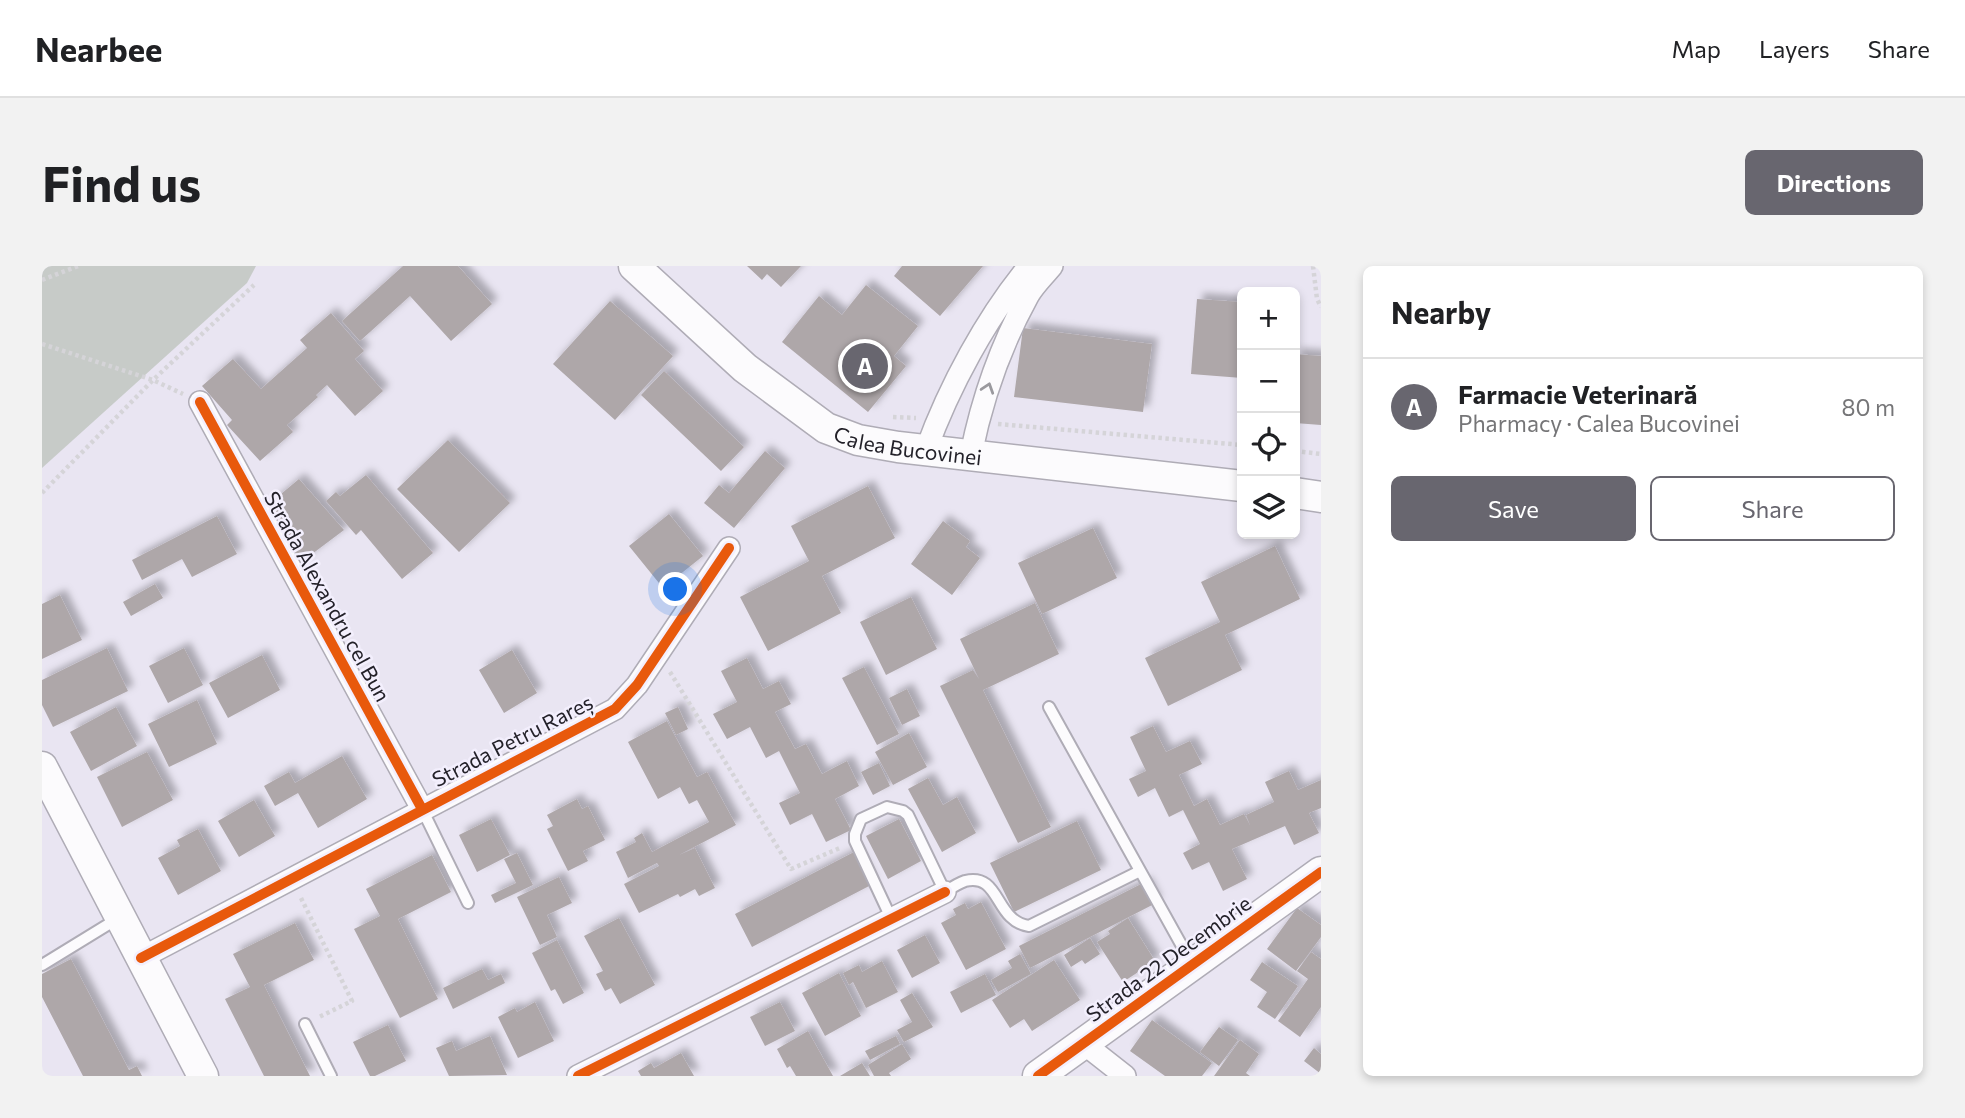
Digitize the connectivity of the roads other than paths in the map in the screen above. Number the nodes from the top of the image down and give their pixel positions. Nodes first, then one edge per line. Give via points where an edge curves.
1 (634, 266) edge
2 (1029, 266) edge
3 (1052, 266) edge
4 (200, 402) road end
5 (926, 450) junction
6 (971, 454) junction
7 (1237, 485) edge
8 (1300, 494) edge
9 (1321, 497) edge
10 (729, 548) dead end
11 (1049, 707) dead end
12 (42, 767) edge
13 (422, 809) junction
14 (1140, 871) junction
15 (1317, 881) edge
16 (945, 891) junction
17 (468, 903) dead end
18 (120, 917) junction
19 (891, 918) junction
20 (141, 958) junction
21 (42, 965) edge
22 (1193, 965) junction
23 (305, 1024) road end
24 (1083, 1043) junction
25 (203, 1076) edge
26 (331, 1076) edge
27 (578, 1076) edge
28 (1038, 1076) edge
29 (1125, 1076) edge

1 - 5 main road, Calea Bucovinei via 745,368 826,428 858,440
2 - 5 street via 969,358
6 -> 3 street via 995,368 1029,294
4 - 13 street, Strada Alexandru cel Bun
5 - 6 main road, Calea Bucovinei
6 - 7 main road, Calea Bucovinei
8 - 9 main road
10 - 13 street, Strada Petru Rareș via 637,685 615,709
11 - 14 lane
12 - 18 main road
13 - 17 lane
13 - 20 street, Strada Petru Rareș
14 - 16 lane via 1028,926 1011,920 993,889 983,882 966,880
14 - 22 lane
15 - 22 main road, Strada 22 Decembrie
16 - 19 street
16 - 19 lane via 908,815 887,807 861,819 855,841
18 - 20 main road
18 - 21 lane
19 - 27 street
20 - 25 main road
22 - 24 main road, Strada 22 Decembrie
23 - 26 lane
24 - 28 main road, Strada 22 Decembrie
24 - 29 street

